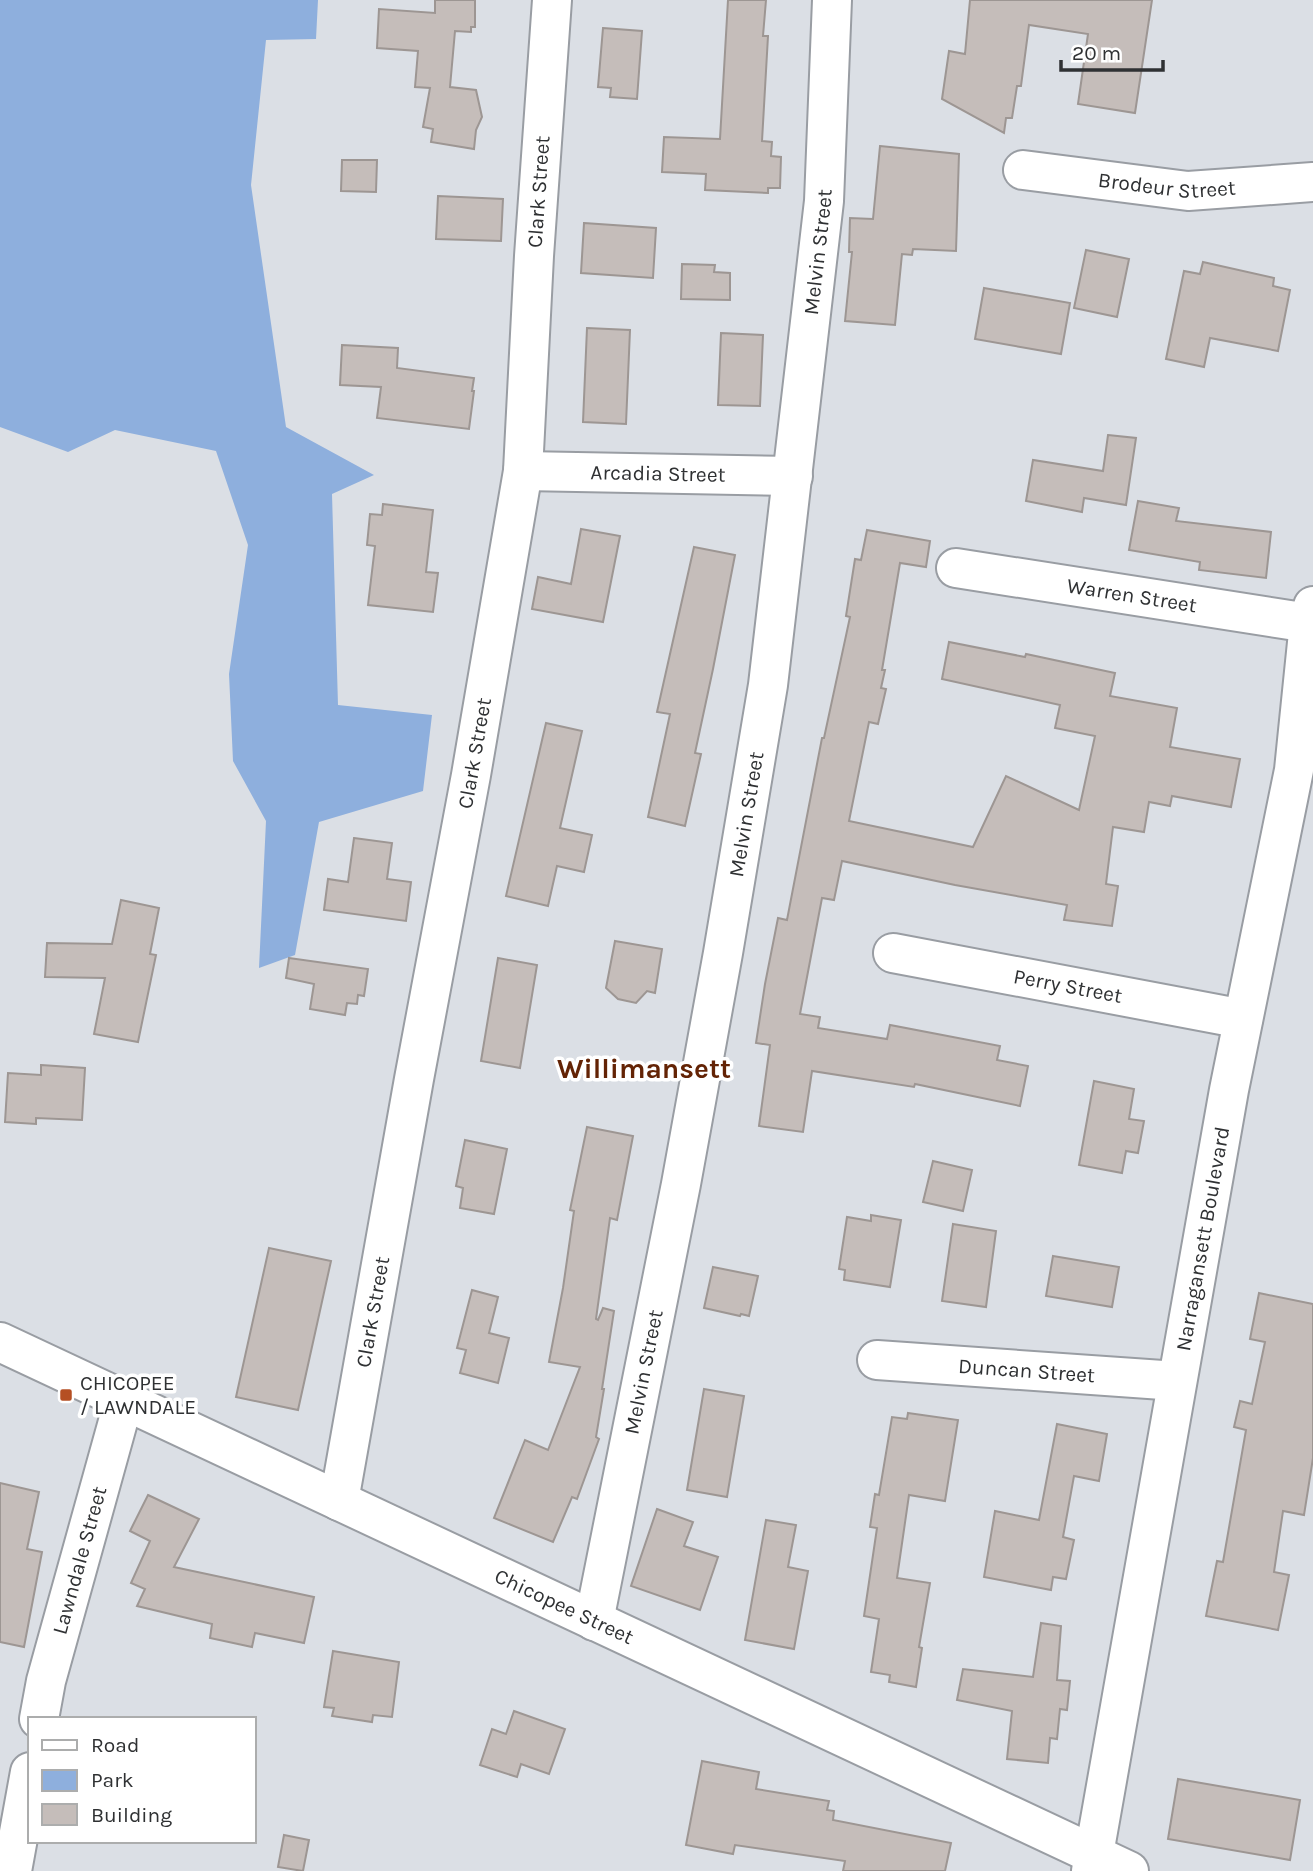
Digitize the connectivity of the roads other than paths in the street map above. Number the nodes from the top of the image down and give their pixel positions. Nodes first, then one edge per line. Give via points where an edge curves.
1 (552, 0) edge
2 (831, 0) edge
3 (1023, 170) dead end
4 (1313, 182) edge
5 (523, 471) junction
6 (793, 476) junction
7 (956, 568) dead end
8 (1311, 615) edge
9 (892, 953) dead end
10 (1243, 1020) junction
11 (0, 1342) edge
12 (877, 1360) dead end
13 (1177, 1381) junction
14 (124, 1400) junction
15 (339, 1502) junction
16 (594, 1621) junction
17 (39, 1717) edge
18 (28, 1783) edge
19 (1093, 1863) edge
20 (12, 1871) edge
21 (1129, 1871) edge

1 - 5 street, Clark Street
2 - 6 street, Melvin Street via 824,201
3 - 4 street, Brodeur Street via 1188,191
5 - 6 street, Arcadia Street
5 - 15 street, Clark Street
6 - 16 street, Melvin Street via 768,685 723,953
7 - 8 street, Warren Street
8 - 10 street, Narragansett Boulevard via 1294,770
9 - 10 street, Perry Street
10 - 13 street, Narragansett Boulevard
11 - 14 street, Chicopee Street
12 - 13 street, Duncan Street
13 - 19 street, Narragansett Boulevard
14 - 15 street, Chicopee Street
14 - 17 street, Lawndale Street
15 - 16 street, Chicopee Street
16 - 19 street, Chicopee Street
18 - 20 street
19 - 21 street, Chicopee Street

